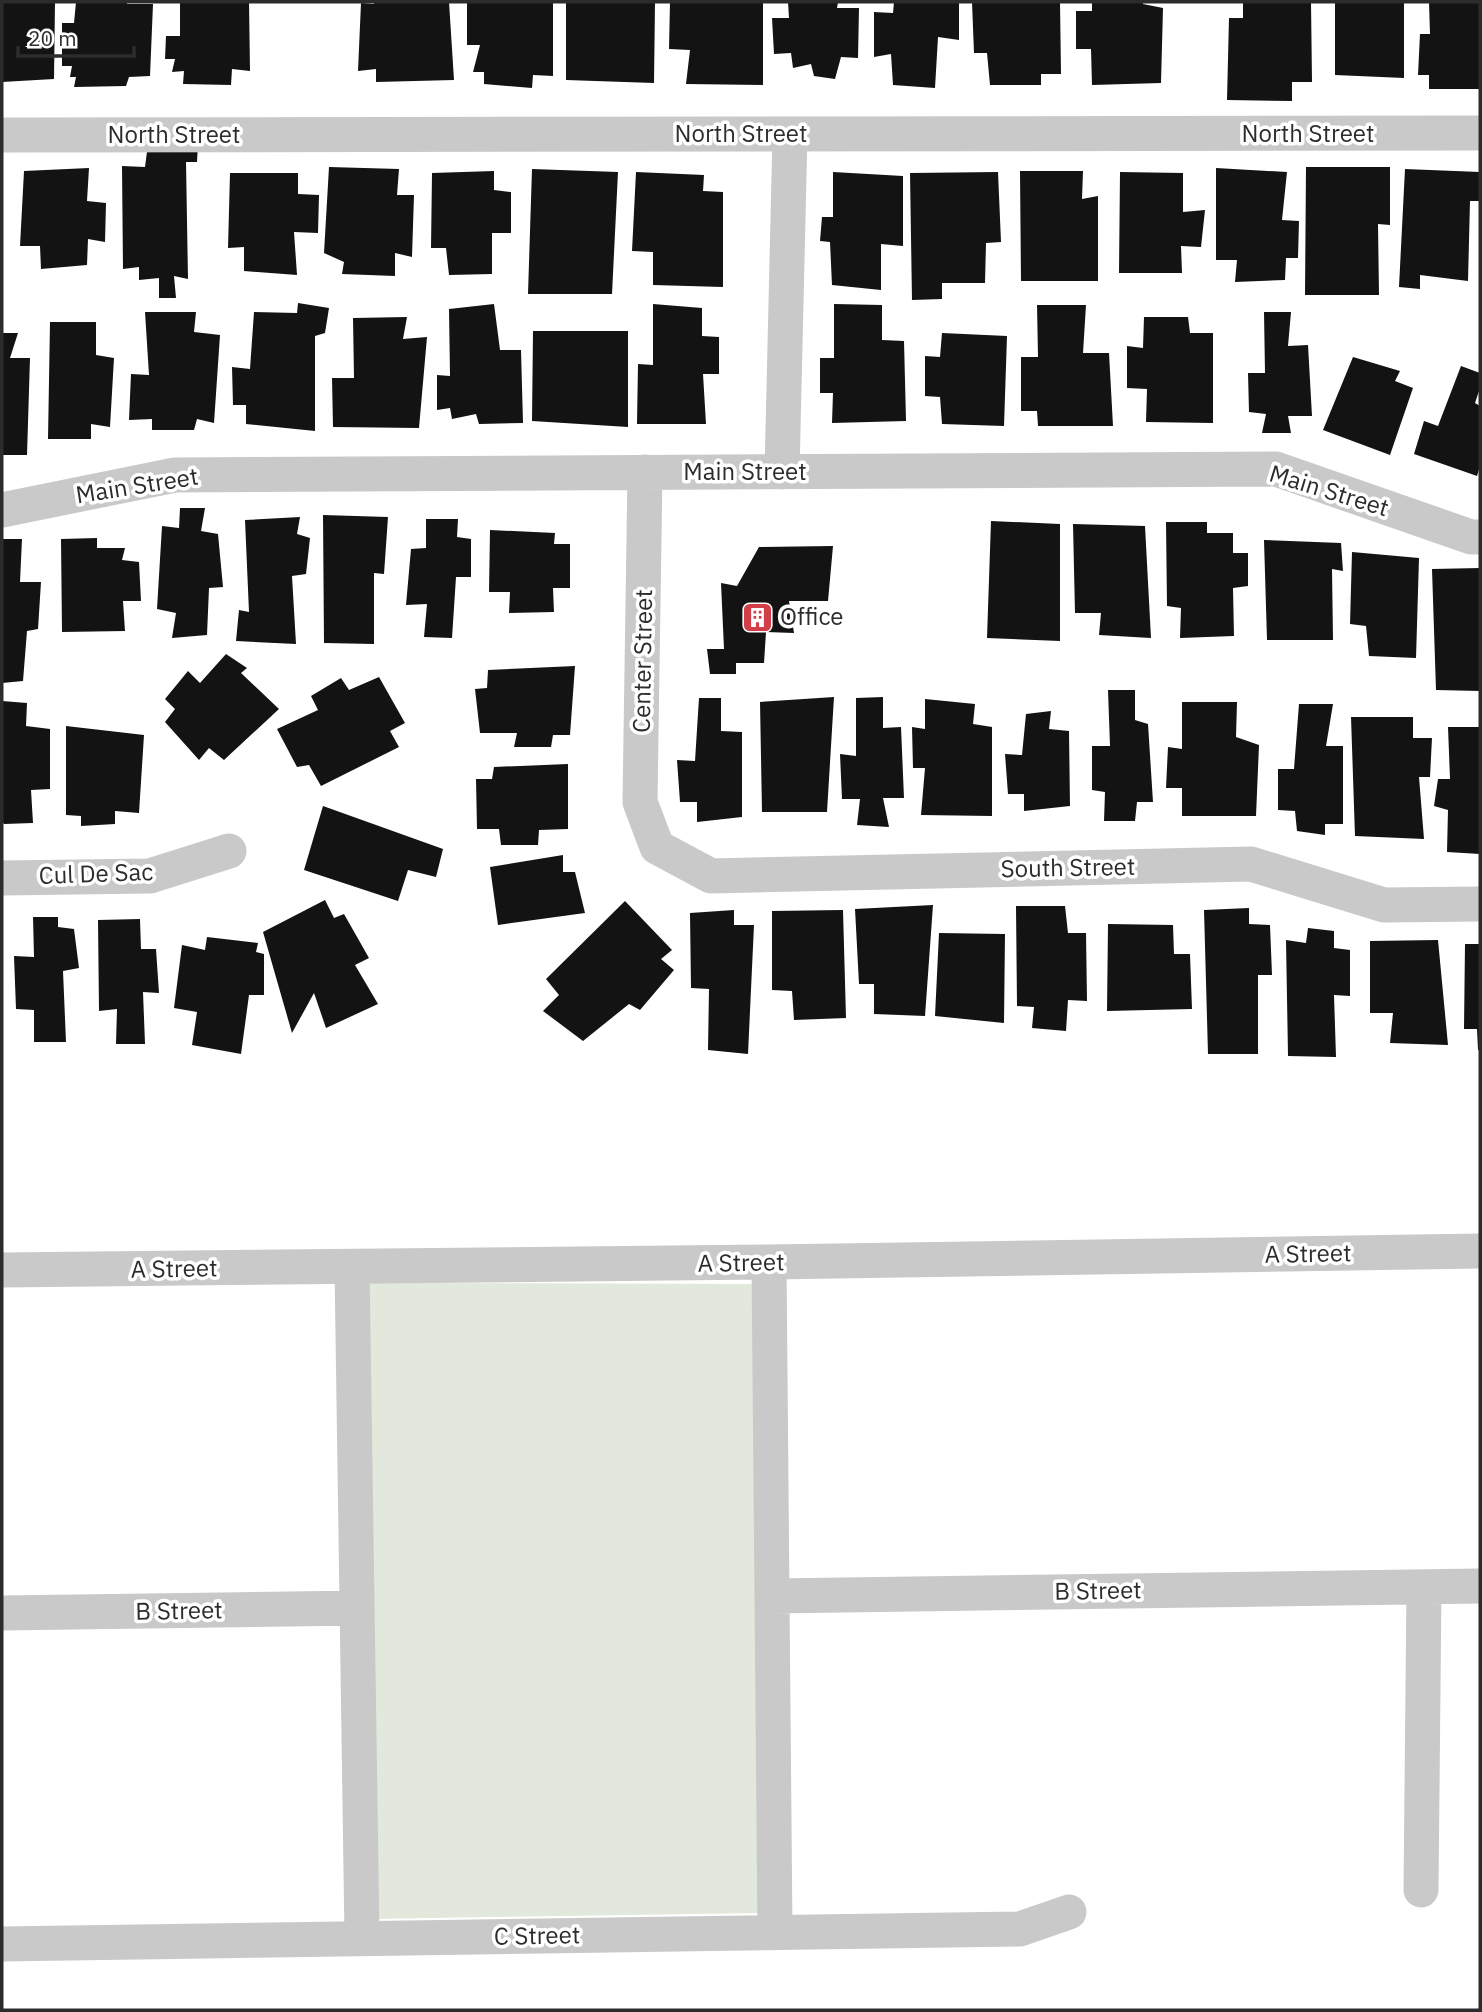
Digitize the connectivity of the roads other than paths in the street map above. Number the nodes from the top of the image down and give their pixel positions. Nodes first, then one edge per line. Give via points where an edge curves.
1 (1480, 133) edge
2 (790, 134) junction
3 (2, 135) edge
4 (645, 472) junction
5 (782, 472) junction
6 (2, 510) edge
7 (1480, 537) edge
8 (657, 847) joint
9 (229, 851) dead end
10 (2, 878) edge
11 (1480, 904) edge
12 (1480, 1251) edge
13 (769, 1262) junction
14 (352, 1267) junction
15 (2, 1270) edge
16 (1480, 1586) edge
17 (1424, 1587) junction
18 (773, 1596) junction
19 (357, 1608) junction
20 (2, 1613) edge
21 (1421, 1890) dead end
22 (1069, 1912) dead end
23 (775, 1933) junction
24 (362, 1938) junction
25 (2, 1944) edge

1 - 2 street, North Street
2 - 3 street, North Street
2 - 5 street
4 - 5 street, Main Street
4 - 6 street, Main Street via 175,475
4 - 8 street, Center Street via 640,802
5 - 7 street, Main Street via 1276,469
8 - 11 street, South Street via 711,876 1251,864 1384,905
9 - 10 street, Cul De Sac via 150,876
12 - 13 street, A Street
13 - 14 street, A Street
13 - 18 street
14 - 15 street, A Street
14 - 19 street
16 - 17 street, B Street
17 - 18 street, B Street
17 - 21 street
18 - 23 street
19 - 20 street, B Street
19 - 24 street
22 - 23 street, C Street via 1020,1929
23 - 24 street, C Street
24 - 25 street, C Street

